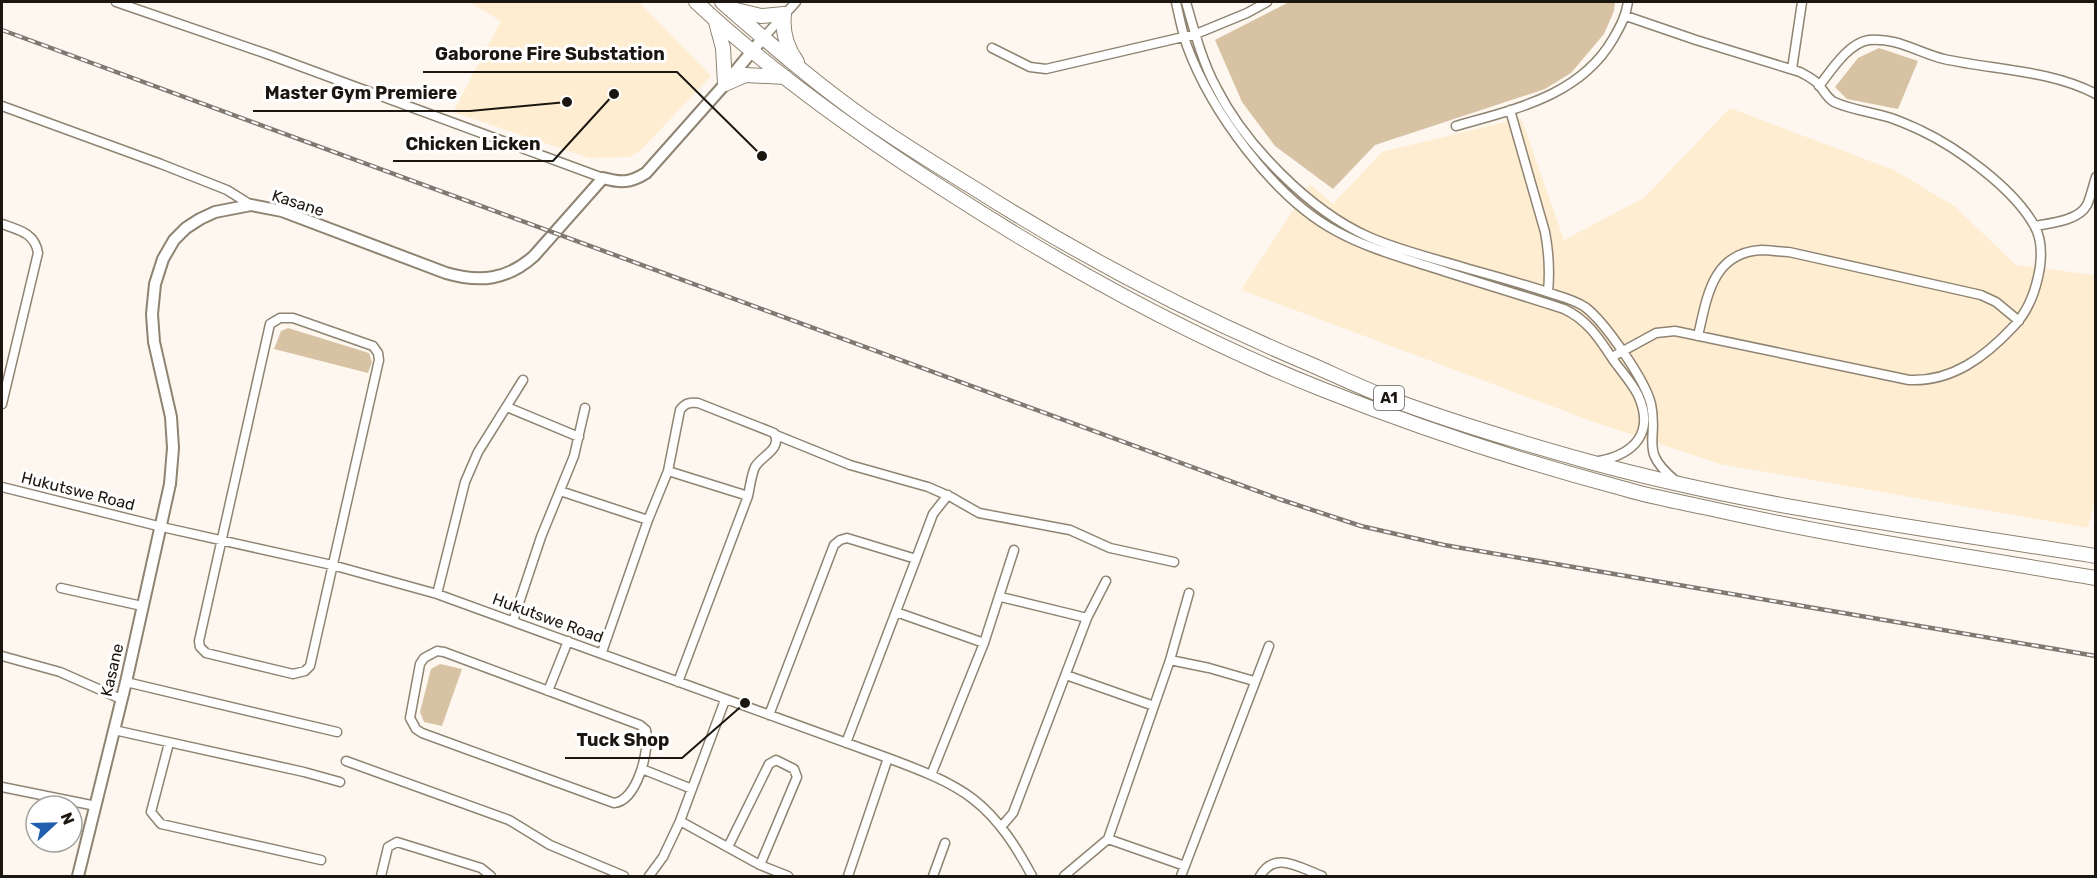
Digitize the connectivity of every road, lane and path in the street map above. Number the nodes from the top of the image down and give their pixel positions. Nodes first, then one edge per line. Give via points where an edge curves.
1 (116, 2) edge
2 (696, 2) edge
3 (796, 2) edge
4 (1176, 2) edge
5 (1186, 2) edge
6 (1268, 2) edge
7 (1628, 2) edge
8 (1802, 2) edge
9 (726, 5) edge
10 (784, 14) junction
11 (1626, 16) junction
12 (716, 20) junction
13 (1196, 34) junction
14 (1184, 37) junction
15 (763, 38) junction
16 (992, 48) dead end
17 (752, 52) junction
18 (1792, 69) junction
19 (805, 73) junction
20 (785, 77) junction
21 (724, 84) junction
22 (1819, 86) junction
23 (2096, 94) edge
24 (2, 106) edge
25 (1510, 110) junction
26 (1456, 126) dead end
27 (2096, 177) edge
28 (603, 178) junction
29 (251, 205) junction
30 (2, 224) edge
31 (2035, 226) junction
32 (1548, 292) junction
33 (2019, 321) junction
34 (1698, 336) junction
35 (1621, 351) junction
36 (1612, 357) junction
37 (523, 380) dead end
38 (2, 404) edge
39 (507, 407) junction
40 (585, 408) dead end
41 (776, 435) junction
42 (579, 436) junction
43 (1593, 463) junction
44 (668, 471) junction
45 (1680, 483) junction
46 (2, 487) edge
47 (560, 491) junction
48 (948, 495) junction
49 (748, 496) junction
50 (648, 520) junction
51 (162, 527) junction
52 (221, 540) junction
53 (1014, 550) dead end
54 (2096, 556) edge
55 (916, 559) junction
56 (1174, 562) dead end
57 (332, 565) junction
58 (2096, 578) edge
59 (1106, 581) dead end
60 (62, 588) dead end
61 (1189, 593) dead end
62 (437, 594) junction
63 (1001, 597) junction
64 (142, 606) junction
65 (896, 612) junction
66 (1086, 618) junction
67 (513, 621) junction
68 (568, 640) junction
69 (984, 643) junction
70 (1269, 645) dead end
71 (602, 652) junction
72 (2, 656) edge
73 (1170, 660) junction
74 (1066, 675) junction
75 (1254, 681) junction
76 (126, 682) junction
77 (678, 682) junction
78 (548, 691) junction
79 (121, 699) junction
80 (725, 700) junction
81 (1154, 706) junction
82 (769, 715) junction
83 (114, 730) junction
84 (337, 732) dead end
85 (169, 743) junction
86 (846, 743) junction
87 (888, 758) junction
88 (346, 760) dead end
89 (642, 769) junction
90 (931, 776) junction
91 (340, 782) dead end
92 (2, 787) edge
93 (692, 789) junction
94 (96, 806) junction
95 (680, 821) junction
96 (1001, 827) junction
97 (1108, 839) junction
98 (945, 843) dead end
99 (728, 847) junction
100 (321, 860) dead end
101 (760, 865) junction
102 (1185, 866) junction
103 (78, 876) edge
104 (381, 876) edge
105 (491, 876) edge
106 (624, 876) edge
107 (648, 876) edge
108 (788, 876) edge
109 (848, 876) edge
110 (933, 876) edge
111 (1032, 876) edge
112 (1064, 876) edge
113 (1181, 876) edge
114 (1260, 876) edge
115 (1322, 876) edge

1 - 28 street
2 - 12 highway, A1
3 - 10 street
4 - 14 street
5 - 13 street
6 - 13 street
7 - 11 street
8 - 18 street
9 - 10 highway via 761,16
9 - 15 highway, A1
10 - 15 street
10 - 19 highway via 785,38
11 - 18 street
11 - 25 street via 1606,51 1581,76 1551,95
12 - 17 highway, A1
12 - 21 highway via 723,48
13 - 14 street
13 - 32 street via 1216,89 1249,137 1325,213 1384,244
14 - 16 street via 1046,69 1030,67
14 - 36 street via 1231,129 1257,162 1317,220 1372,249 1564,309 1582,319
15 - 17 street
15 - 19 highway, A1
17 - 20 highway, A1
17 - 21 street
18 - 22 street via 1812,78
19 - 43 highway, A1 via 869,121 1020,218 1178,305 1386,397
20 - 21 highway via 745,75
20 - 58 highway, A1 via 897,159 995,223 1163,316 1321,389 1483,448 1627,490 1785,525
21 - 28 street via 646,173 630,182
22 - 23 street via 1849,52 1870,40 1890,41 1942,58 2046,77
22 - 31 street via 1832,100 1892,118 1953,149 2007,192
24 - 29 street via 227,190
25 - 26 street
25 - 32 street via 1549,251
27 - 31 street via 2084,210
28 - 29 street, Kasane via 534,256 516,270 490,278 446,273 282,211
29 - 51 street, Kasane via 215,212 186,228 163,259 155,284 154,342 168,398 173,448
30 - 38 street via 27,233 38,253
31 - 33 street via 2040,274
32 - 35 street via 1585,308
33 - 34 street via 1979,359 1943,377 1923,381
33 - 34 street via 1981,295 1789,252 1762,250 1737,257 1716,274
34 - 35 street via 1666,330
35 - 36 street
35 - 45 street via 1649,398 1656,460
36 - 43 street via 1640,401 1642,428 1635,444 1624,454
37 - 39 street
39 - 42 street
39 - 62 street via 478,452 465,482
40 - 42 street
41 - 44 street via 690,402 680,410
41 - 48 street via 850,465
41 - 49 street via 773,449 757,464
42 - 47 street
43 - 45 highway, A1
44 - 49 street
44 - 50 street
45 - 54 highway, A1 via 1786,505
46 - 51 street, Hukutswe Road
47 - 50 street
47 - 67 street
48 - 55 street via 933,514
48 - 56 street via 979,513 1070,530 1110,548
49 - 77 street
50 - 71 street
51 - 52 street, Hukutswe Road
51 - 64 street, Kasane
52 - 57 street, Hukutswe Road
52 - 57 street via 200,647 207,653 293,674 310,666
52 - 57 street via 270,324 280,318 293,318 373,346 378,352
53 - 63 street
55 - 65 street
55 - 82 street via 847,538 834,544
57 - 62 street, Hukutswe Road
59 - 66 street
60 - 64 street
61 - 73 street
62 - 67 street, Hukutswe Road
63 - 66 street
63 - 69 street
64 - 76 street, Kasane
65 - 69 street
65 - 86 street
66 - 74 street
67 - 68 street, Hukutswe Road
68 - 71 street, Hukutswe Road
68 - 78 street
69 - 90 street
70 - 75 street
71 - 77 street, Hukutswe Road
72 - 79 street via 60,672
73 - 75 street
73 - 81 street
74 - 81 street
74 - 96 street via 1013,813
75 - 102 street
76 - 79 street, Kasane
76 - 84 street
77 - 80 street, Hukutswe Road
78 - 89 street via 640,725 647,737
78 - 89 street via 437,651 420,664 410,718 422,733 614,803 627,799
79 - 83 street, Kasane
80 - 82 street, Hukutswe Road
80 - 93 street
81 - 97 street
82 - 86 street, Hukutswe Road
83 - 85 street
83 - 94 street, Kasane
85 - 91 street
85 - 100 street via 151,812 161,824
86 - 87 street, Hukutswe Road
87 - 90 street, Hukutswe Road
87 - 109 street
88 - 106 street via 509,820 550,845
89 - 93 street
90 - 96 street, Hukutswe Road via 973,799
92 - 94 street
93 - 95 street
94 - 103 street, Kasane
95 - 99 street
95 - 107 street via 663,857
96 - 111 street, Hukutswe Road
97 - 102 street
97 - 112 street
98 - 110 street
99 - 101 street
99 - 101 street via 769,764 776,760 794,769 797,777
101 - 108 street
102 - 113 street
104 - 105 street via 388,847 397,842 481,868
114 - 115 street via 1266,867 1281,861

